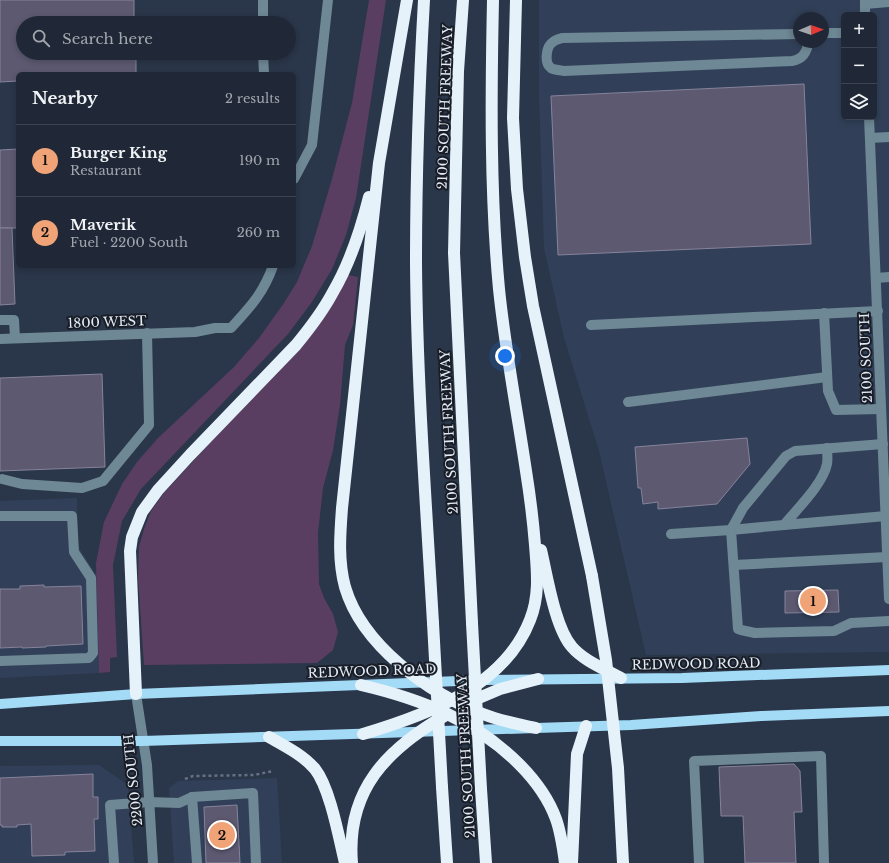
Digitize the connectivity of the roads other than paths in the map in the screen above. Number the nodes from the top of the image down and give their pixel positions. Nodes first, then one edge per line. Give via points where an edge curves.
1 (262, 0) edge
2 (328, 0) edge
3 (407, 0) edge
4 (424, 0) edge
5 (463, 0) edge
6 (493, 0) edge
7 (516, 0) edge
8 (865, 2) edge
9 (889, 2) edge
10 (263, 16) edge
11 (829, 33) edge
12 (841, 33) edge
13 (793, 34) edge
14 (808, 48) edge
15 (264, 60) edge
16 (264, 72) edge
17 (870, 120) edge
18 (889, 137) edge
19 (870, 138) junction
20 (378, 164) junction
21 (296, 175) edge
22 (272, 268) edge
23 (889, 277) edge
24 (876, 278) junction
25 (878, 311) junction
26 (824, 313) junction
27 (0, 320) edge
28 (591, 325) dead end
29 (147, 333) junction
30 (15, 338) junction
31 (0, 339) edge
32 (827, 377) junction
33 (628, 402) dead end
34 (884, 403) edge
35 (883, 444) junction
36 (826, 448) junction
37 (2, 479) dead end
38 (533, 514) junction
39 (0, 516) edge
40 (886, 516) junction
41 (784, 525) junction
42 (888, 529) edge
43 (731, 530) junction
44 (671, 534) dead end
45 (887, 557) junction
46 (734, 565) junction
47 (889, 599) edge
48 (889, 621) edge
49 (0, 661) edge
50 (889, 670) edge
51 (621, 678) junction
52 (538, 679) junction
53 (483, 680) junction
54 (424, 682) junction
55 (361, 685) junction
56 (136, 694) junction
57 (457, 702) junction
58 (0, 704) edge
59 (434, 708) junction
60 (889, 711) edge
61 (447, 714) junction
62 (586, 726) junction
63 (536, 728) junction
64 (478, 730) junction
65 (420, 731) junction
66 (363, 734) junction
67 (269, 737) junction
68 (0, 741) edge
69 (143, 741) junction
70 (192, 797) junction
71 (149, 802) junction
72 (114, 863) edge
73 (153, 863) edge
74 (196, 863) edge
75 (256, 863) edge
76 (345, 863) edge
77 (352, 863) edge
78 (447, 863) edge
79 (486, 863) edge
80 (566, 863) edge
81 (572, 863) edge
82 (623, 863) edge
83 (699, 863) edge
84 (824, 863) edge

1 - 10 street
2 - 21 street via 312,145
3 - 20 highway
4 - 78 highway, 2100 SOUTH FREEWAY, bridge via 416,264 420,393
5 - 79 highway, 2100 SOUTH FREEWAY, bridge via 458,71 454,253
6 - 38 highway via 491,124 497,263
7 - 82 highway, bridge via 513,118 517,189 525,257 592,576 606,660 618,768
8 - 9 street
11 - 12 street
13 - 14 street via 562,38 553,41 547,55 548,64 552,69 564,71 792,61 806,54
15 - 16 street
17 - 19 street, 2100 SOUTH
18 - 19 street
19 - 24 street, 2100 SOUTH
20 - 54 highway via 342,508 340,559 349,600 360,620 390,656
20 - 56 highway via 359,232 344,272 310,328 158,490 142,512 132,537 130,551
22 - 29 street, 1800 WEST via 255,301 231,328
23 - 24 street
24 - 25 street, 2100 SOUTH
25 - 26 street
25 - 34 street, 2100 SOUTH
26 - 28 street
26 - 32 street
27 - 30 street via 14,320
29 - 30 street, 1800 WEST
29 - 37 street via 149,425 103,480 82,488 22,484
30 - 31 street, 1800 WEST
32 - 33 street
32 - 34 street via 828,391 836,410
34 - 35 street, 2100 SOUTH
35 - 36 street
35 - 40 street, 2100 SOUTH
36 - 41 street via 828,462 825,472
36 - 43 street via 795,451 786,456 743,508
38 - 51 highway via 560,628 572,647 581,655
38 - 53 highway via 537,584 533,610 518,643 499,666
39 - 49 street via 72,516 74,552 91,578 93,653 90,658
40 - 41 street
40 - 42 street, 2100 SOUTH
41 - 43 street
42 - 45 street, 2100 SOUTH
43 - 44 street
43 - 46 street
45 - 46 street
45 - 47 street, 2100 SOUTH
46 - 48 street via 738,628 741,630 755,633 834,631 851,623
50 - 51 main road, REDWOOD ROAD
51 - 52 main road, REDWOOD ROAD
52 - 53 main road, REDWOOD ROAD
52 - 57 highway
53 - 54 main road, REDWOOD ROAD
53 - 57 highway
54 - 55 main road, REDWOOD ROAD
54 - 57 highway
55 - 56 main road, REDWOOD ROAD
55 - 59 highway via 401,695
56 - 58 main road, REDWOOD ROAD
56 - 69 street, 2200 SOUTH
57 - 59 highway
57 - 61 highway
57 - 63 highway via 491,717
59 - 61 highway
59 - 66 highway
60 - 62 main road
61 - 64 highway
61 - 65 highway
62 - 63 main road
62 - 81 highway via 577,754
63 - 64 main road
64 - 65 main road
64 - 80 highway via 513,758 543,792 556,818
65 - 66 main road
65 - 77 highway via 383,763 364,791 353,823
66 - 67 main road
67 - 69 main road
67 - 76 highway via 304,759 320,776
68 - 69 main road
69 - 71 street, 2200 SOUTH
70 - 71 street via 179,803
70 - 74 street
70 - 75 street via 253,793
71 - 72 street via 110,805
71 - 73 street, 2200 SOUTH
83 - 84 street via 694,761 821,756

